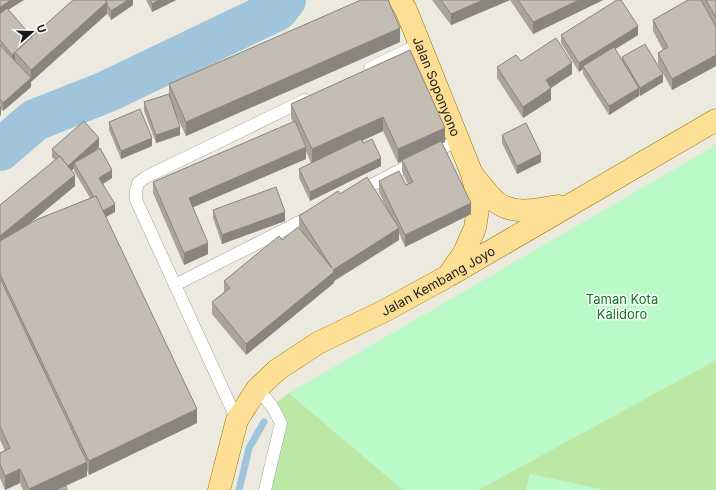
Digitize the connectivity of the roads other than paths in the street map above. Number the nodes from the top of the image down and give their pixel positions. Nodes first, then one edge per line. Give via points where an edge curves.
1 (400, 0) edge
2 (420, 44) junction
3 (357, 75) edge
4 (314, 95) edge
5 (716, 120) edge
6 (458, 140) junction
7 (472, 174) junction
8 (345, 198) edge
9 (571, 203) junction
10 (324, 209) edge
11 (448, 276) junction
12 (175, 285) junction
13 (257, 389) junction
14 (237, 420) junction
15 (219, 490) edge
16 (265, 490) edge

1 - 2 main road, Jalan Soponyono
2 - 3 lane
2 - 6 main road, Jalan Soponyono
4 - 12 lane via 138,182 136,200
5 - 9 main road, Jalan Kembang Joyo
6 - 7 main road, Jalan Soponyono
6 - 8 lane
7 - 9 main road via 495,201 512,210 532,211
7 - 11 main road via 479,202 475,228 464,253
9 - 11 main road, Jalan Kembang Joyo
10 - 12 lane
11 - 13 main road, Jalan Kembang Joyo via 318,343 277,370
12 - 14 lane
13 - 14 main road, Jalan Kembang Joyo
13 - 16 lane via 272,406 281,423
14 - 15 main road, Jalan Kembang Joyo

